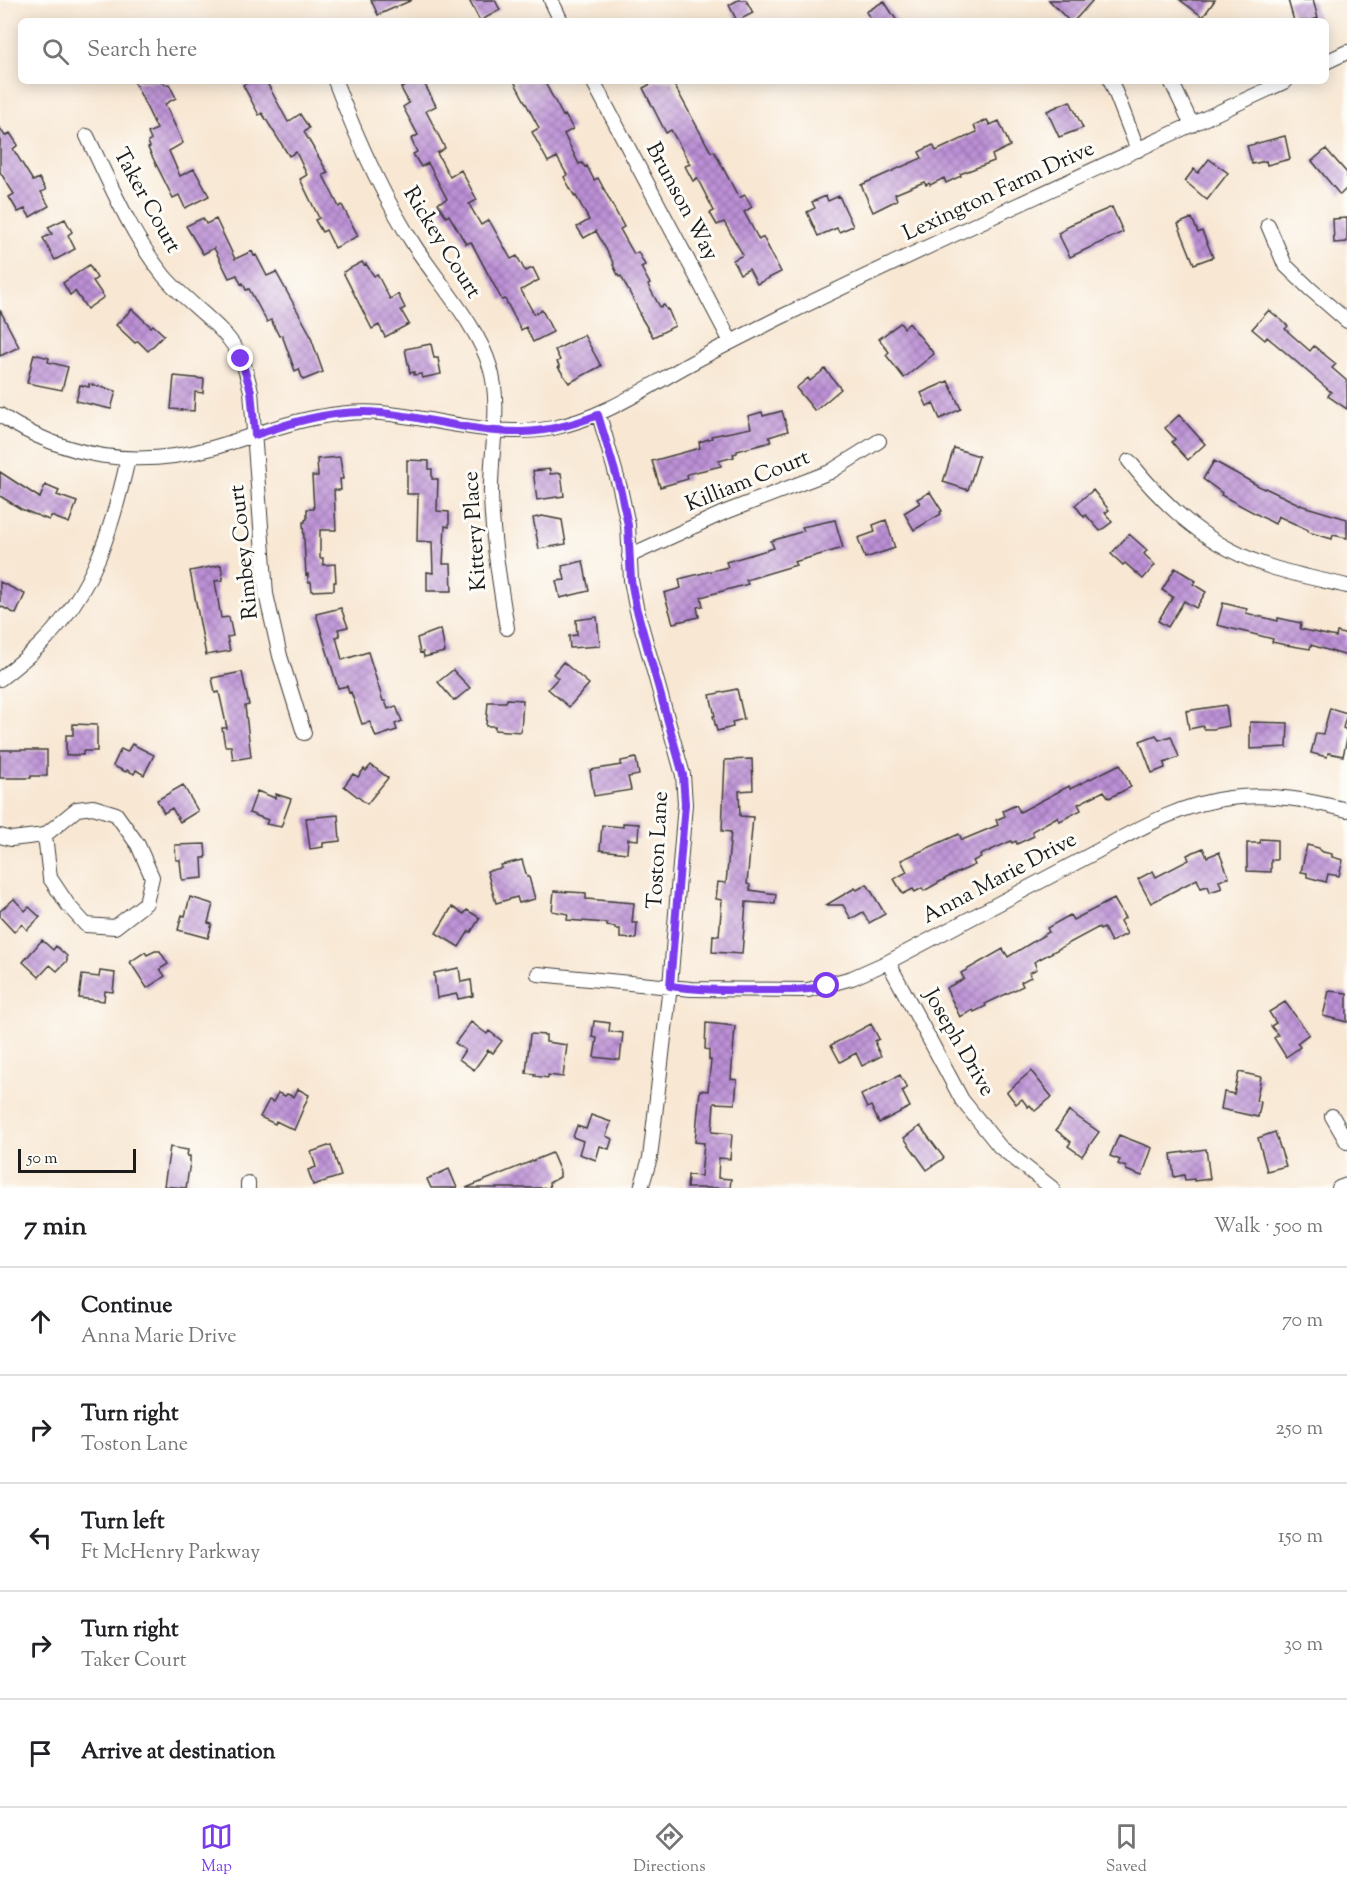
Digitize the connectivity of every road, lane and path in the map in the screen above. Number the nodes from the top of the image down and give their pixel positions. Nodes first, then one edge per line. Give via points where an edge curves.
1 (551, 0) edge
2 (560, 18) edge
3 (1347, 52) edge
4 (1329, 61) edge
5 (336, 84) edge
6 (595, 84) edge
7 (1112, 84) edge
8 (1173, 84) edge
9 (1280, 84) edge
10 (1192, 125) junction
11 (87, 136) dead end
12 (1138, 150) junction
13 (1268, 225) dead end
14 (1347, 321) edge
15 (731, 342) junction
16 (0, 415) edge
17 (598, 415) junction
18 (494, 429) junction
19 (255, 435) junction
20 (879, 441) dead end
21 (128, 459) junction
22 (1129, 461) dead end
23 (629, 556) junction
24 (1347, 586) edge
25 (507, 628) dead end
26 (0, 679) edge
27 (304, 733) dead end
28 (1347, 810) edge
29 (45, 835) junction
30 (0, 836) edge
31 (888, 962) junction
32 (538, 974) dead end
33 (670, 986) junction
34 (1332, 1116) dead end
35 (1347, 1142) edge
36 (1347, 1185) edge
37 (1044, 1186) edge
38 (641, 1188) edge
39 (1339, 1188) edge

1 - 2 street
3 - 4 street
5 - 18 street, Rickey Court via 368,161 400,223 482,346 495,388
6 - 15 street, Brunson Way
7 - 12 street
8 - 10 street
9 - 10 street, Lexington Farm Drive
10 - 12 street, Lexington Farm Drive
11 - 19 street, Taker Court via 145,249 173,285 229,339 241,359 251,391
12 - 15 street, Lexington Farm Drive
13 - 14 street via 1286,265
15 - 17 street, Lexington Farm Drive
16 - 21 street, Lexington Farm Drive via 59,445
17 - 18 street, Lexington Farm Drive via 534,431
17 - 23 street, Toston Lane via 620,488 628,525
18 - 19 street, Lexington Farm Drive via 384,413 347,412 304,419
18 - 25 street, Kittery Place via 491,492 496,561
19 - 21 street, Lexington Farm Drive via 192,453
19 - 27 street, Rimbey Court via 266,594
20 - 23 street, Killiam Court via 830,472 723,513
21 - 26 street via 105,544 88,583 42,644
22 - 24 street via 1152,490 1212,541 1272,567
23 - 33 street, Toston Lane via 636,607 683,775 685,804
28 - 31 street, Anna Marie Drive via 1281,796 1228,798 1189,807
29 - 29 street via 50,878 86,925 115,927 146,903 152,876 138,845 116,814 93,807 77,809
29 - 30 street via 11,839
31 - 33 street, Anna Marie Drive via 852,978 808,990
31 - 37 street, Joseph Drive via 962,1100 1000,1147
32 - 33 street, Anna Marie Drive
33 - 38 street, Toston Lane via 651,1158
34 - 35 street
36 - 39 street

